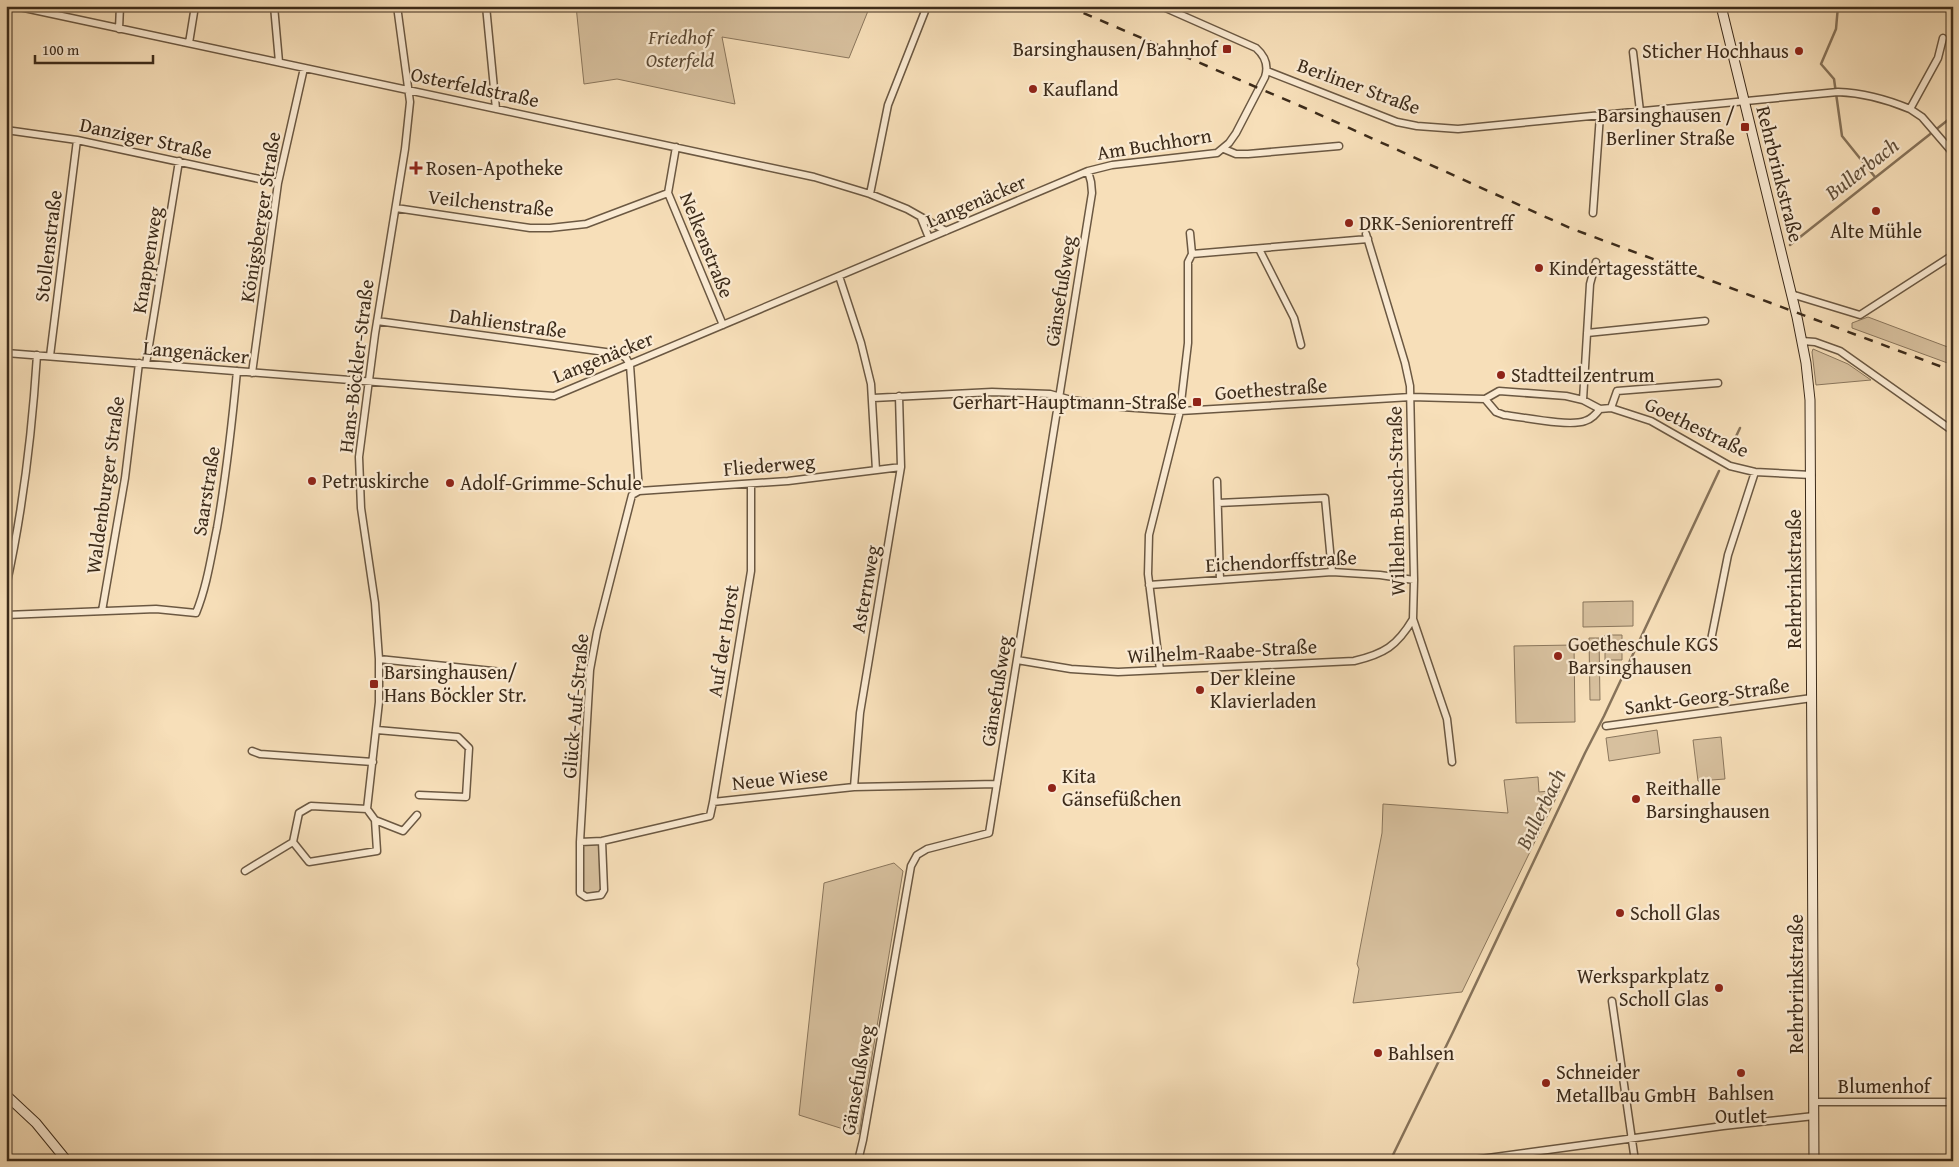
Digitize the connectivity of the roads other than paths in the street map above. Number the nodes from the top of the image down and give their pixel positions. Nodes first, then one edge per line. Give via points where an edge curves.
1 (15, 6) edge
2 (120, 6) edge
3 (195, 6) edge
4 (274, 6) edge
5 (397, 6) edge
6 (486, 6) edge
7 (927, 6) edge
8 (1161, 6) edge
9 (1721, 6) edge
10 (120, 29) junction
11 (1943, 38) dead end
12 (189, 43) junction
13 (1633, 52) dead end
14 (279, 62) junction
15 (304, 68) junction
16 (1267, 71) junction
17 (408, 90) junction
18 (1744, 101) junction
19 (496, 109) junction
20 (1910, 109) junction
21 (1640, 111) junction
22 (1600, 115) junction
23 (6, 130) edge
24 (78, 140) junction
25 (1339, 146) dead end
26 (676, 147) junction
27 (1224, 149) junction
28 (1953, 153) edge
29 (179, 161) junction
30 (1088, 171) junction
31 (278, 183) junction
32 (668, 193) junction
33 (870, 194) junction
34 (396, 208) junction
35 (1593, 213) dead end
36 (922, 218) junction
37 (946, 231) junction
38 (1190, 233) dead end
39 (929, 238) junction
40 (1259, 248) junction
41 (1192, 254) junction
42 (1953, 255) edge
43 (1596, 262) dead end
44 (839, 276) junction
45 (1792, 294) junction
46 (377, 321) junction
47 (1706, 321) dead end
48 (723, 325) junction
49 (1587, 333) junction
50 (1802, 341) junction
51 (1301, 345) dead end
52 (6, 353) edge
53 (37, 355) junction
54 (50, 356) junction
55 (139, 364) junction
56 (146, 364) junction
57 (630, 365) junction
58 (237, 371) junction
59 (252, 373) junction
60 (369, 382) junction
61 (1718, 383) dead end
62 (899, 396) junction
63 (1059, 396) junction
64 (1411, 397) junction
65 (873, 398) junction
66 (1486, 400) junction
67 (1583, 400) junction
68 (1611, 408) junction
69 (1600, 409) junction
70 (1180, 411) junction
71 (1953, 431) edge
72 (901, 467) junction
73 (876, 470) junction
74 (1755, 472) junction
75 (1811, 475) junction
76 (1217, 481) dead end
77 (751, 484) junction
78 (639, 491) junction
79 (1218, 504) junction
80 (1332, 572) junction
81 (1220, 580) junction
82 (1414, 580) junction
83 (1149, 585) junction
84 (6, 587) edge
85 (102, 611) junction
86 (6, 615) edge
87 (1413, 619) junction
88 (1710, 645) dead end
89 (379, 659) junction
90 (1017, 660) junction
91 (1160, 670) junction
92 (502, 672) dead end
93 (1812, 698) junction
94 (1606, 726) dead end
95 (376, 730) junction
96 (252, 751) dead end
97 (373, 762) junction
98 (1452, 762) dead end
99 (997, 784) junction
100 (854, 787) junction
101 (419, 795) dead end
102 (713, 802) junction
103 (368, 809) junction
104 (417, 815) dead end
105 (375, 820) junction
106 (602, 840) junction
107 (294, 842) junction
108 (580, 842) junction
109 (245, 872) dead end
110 (1612, 1001) dead end
111 (6, 1095) edge
112 (1814, 1102) junction
113 (1953, 1102) edge
114 (1814, 1116) junction
115 (1632, 1138) junction
116 (67, 1161) edge
117 (858, 1161) edge
118 (1466, 1161) edge
119 (1636, 1161) edge
120 (1814, 1161) edge

1 - 10 street, Osterfeldstraße
2 - 10 street
3 - 12 street
4 - 14 street
5 - 17 street, Hans-Böckler-Straße
6 - 19 street
7 - 33 street via 888,105
8 - 16 street, Berliner Straße via 1256,48 1263,54
9 - 18 main road, Rehrbrinkstraße
10 - 12 street, Osterfeldstraße
11 - 20 street via 1938,58
12 - 14 street, Osterfeldstraße
13 - 21 street
14 - 15 street, Osterfeldstraße
15 - 17 street, Osterfeldstraße
15 - 31 street, Königsberger Straße
16 - 22 street, Berliner Straße via 1397,122 1418,126 1458,130
16 - 27 street, Am Buchhorn via 1236,133
17 - 19 street, Osterfeldstraße
17 - 34 street, Hans-Böckler-Straße via 410,102
18 - 20 street, Berliner Straße via 1834,92 1871,95
18 - 21 street, Berliner Straße
18 - 45 main road, Rehrbrinkstraße
19 - 26 street, Osterfeldstraße
20 - 28 street, Berliner Straße via 1932,127
21 - 22 street, Berliner Straße
22 - 35 street
23 - 24 street, Danziger Straße
24 - 29 street, Danziger Straße
24 - 54 street, Stollenstraße
25 - 27 street, Am Buchhorn via 1248,154
26 - 32 street, Nelkenstraße
26 - 33 street, Osterfeldstraße via 814,177
27 - 30 street, Am Buchhorn via 1209,155 1112,165
29 - 31 street, Danziger Straße
29 - 56 street, Knappenweg
30 - 37 street, Langenäcker
30 - 63 street, Gänsefußweg via 1092,193
31 - 59 street, Königsberger Straße
32 - 34 street, Veilchenstraße via 586,224 550,228 530,228
32 - 48 street, Nelkenstraße
33 - 36 street, Osterfeldstraße
34 - 46 street, Hans-Böckler-Straße
36 - 37 street, Osterfeldstraße
36 - 39 street
37 - 39 street, Langenäcker
38 - 41 street
39 - 44 street, Langenäcker
40 - 41 street
40 - 51 street via 1294,318
40 - 64 street, Wilhelm-Busch-Straße via 1367,236 1405,363
41 - 70 street via 1188,262 1188,342
42 - 45 street via 1860,315
43 - 49 street via 1590,284
44 - 48 street, Langenäcker
44 - 65 street via 861,343
45 - 50 main road, Rehrbrinkstraße
46 - 57 street, Dahlienstraße via 620,354
46 - 60 street, Hans-Böckler-Straße
47 - 49 street
48 - 57 street, Langenäcker
49 - 67 street
50 - 71 street via 1840,351
50 - 75 main road, Rehrbrinkstraße via 1810,400
52 - 53 street, Langenäcker
53 - 54 street, Langenäcker
53 - 84 street via 28,467
54 - 55 street, Langenäcker
55 - 56 street, Langenäcker
55 - 85 street, Waldenburger Straße via 125,478
56 - 58 street, Langenäcker
57 - 60 street, Langenäcker via 554,396
57 - 78 street
58 - 59 street, Langenäcker
58 - 85 street, Saarstraße via 218,518 208,577 196,613 156,609
59 - 60 street, Langenäcker
60 - 89 street, Hans-Böckler-Straße via 360,466 361,508 375,603
61 - 68 street via 1617,391
62 - 63 street, Goethestraße via 992,392
62 - 65 street, Goethestraße
62 - 72 street, Asternweg
63 - 70 street, Goethestraße via 1122,407
63 - 90 street, Gänsefußweg
64 - 66 street, Goethestraße
64 - 70 street, Goethestraße
64 - 82 street, Wilhelm-Busch-Straße
65 - 73 street
66 - 67 street, Goethestraße via 1499,391
66 - 69 street, Goethestraße via 1496,412 1504,415 1578,423 1594,417
67 - 69 street, Goethestraße
68 - 69 street, Goethestraße
68 - 74 street, Goethestraße via 1651,421 1730,466
70 - 83 street via 1149,535
72 - 73 street, Fliederweg
72 - 100 street, Asternweg via 860,713
73 - 77 street, Fliederweg
74 - 75 street, Goethestraße
74 - 88 street via 1728,555
75 - 93 main road, Rehrbrinkstraße
76 - 79 street
77 - 78 street, Fliederweg
77 - 102 street, Auf der Horst via 750,571
78 - 108 street, Glück-Auf-Straße via 632,495 590,670
79 - 80 street via 1326,498
79 - 81 street
80 - 81 street, Eichendorffstraße
80 - 82 street, Eichendorffstraße via 1380,574
81 - 83 street, Eichendorffstraße
82 - 87 street, Wilhelm-Busch-Straße
83 - 91 street
85 - 86 street
87 - 91 street, Wilhelm-Raabe-Straße via 1402,637 1370,657
87 - 98 street, Wilhelm-Busch-Straße via 1447,719
89 - 92 street
89 - 95 street, Hans-Böckler-Straße
90 - 91 street, Wilhelm-Raabe-Straße via 1118,672
90 - 99 street, Gänsefußweg
93 - 94 street, Sankt-Georg-Straße
93 - 112 main road, Rehrbrinkstraße
95 - 97 street, Hans-Böckler-Straße
95 - 101 street via 458,737 469,748 466,797
96 - 97 street
97 - 103 street, Hans-Böckler-Straße
99 - 100 street, Neue Wiese
99 - 117 street, Gänsefußweg via 989,833 927,850 917,855 911,866
100 - 102 street, Neue Wiese
102 - 106 street, Neue Wiese via 710,816
103 - 105 street
103 - 107 street via 311,806 299,813
104 - 105 street via 404,830
105 - 107 street via 377,851 309,862
106 - 108 street, Neue Wiese
106 - 108 street, Glück-Auf-Straße via 604,890 601,895 586,897 580,893
107 - 109 street
110 - 115 street
111 - 116 main road via 30,1117
112 - 113 street, Blumenhof
112 - 114 main road, Rehrbrinkstraße
114 - 115 street
114 - 120 main road, Rehrbrinkstraße
115 - 118 street
115 - 119 street

